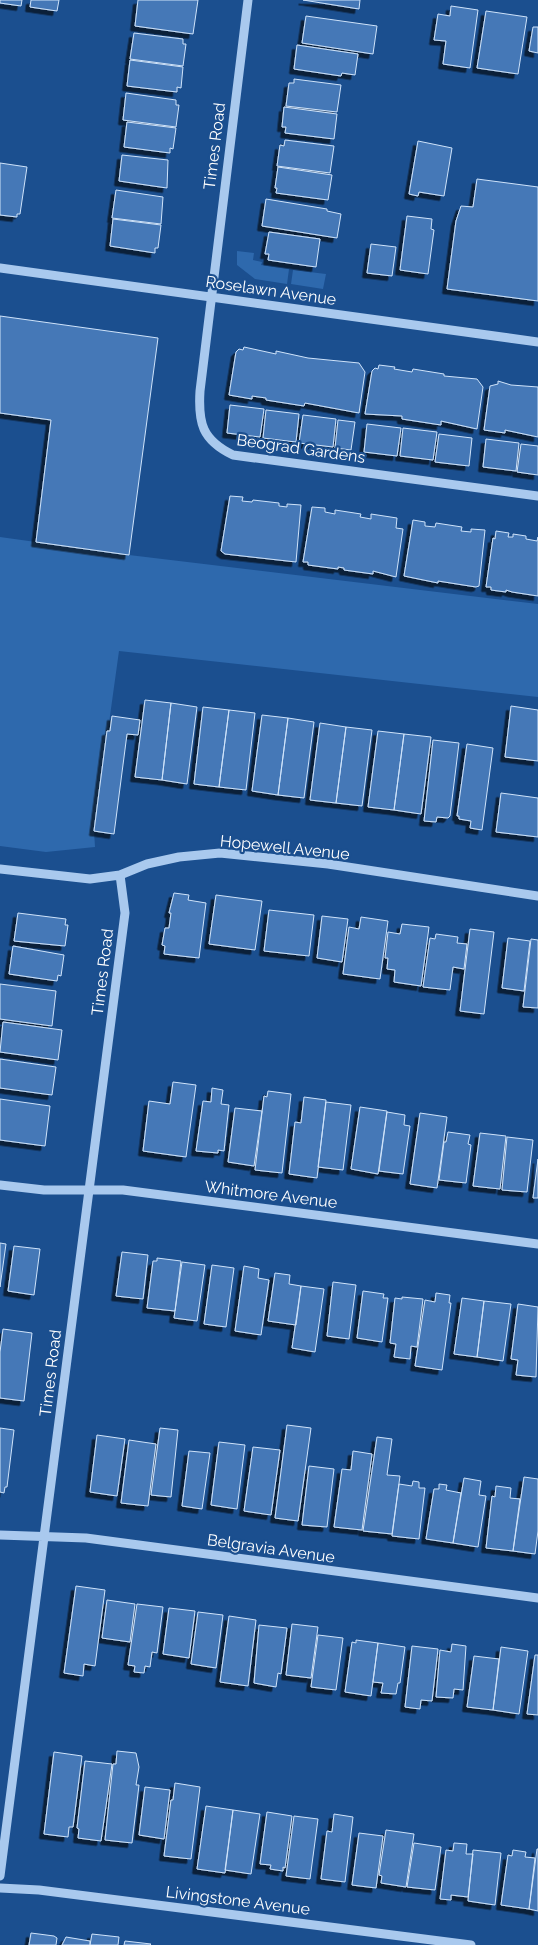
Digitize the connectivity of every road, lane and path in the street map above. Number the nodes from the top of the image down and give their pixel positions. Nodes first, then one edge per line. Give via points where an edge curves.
1 (248, 0) edge
2 (0, 268) edge
3 (212, 297) junction
4 (538, 342) edge
5 (538, 496) edge
6 (0, 869) edge
7 (120, 875) junction
8 (538, 896) edge
9 (0, 1185) edge
10 (88, 1190) junction
11 (538, 1244) edge
12 (0, 1535) edge
13 (43, 1536) junction
14 (538, 1598) edge
15 (0, 1876) edge
16 (0, 1888) edge
17 (471, 1945) edge

1 - 3 street, Times Road
2 - 3 street, Roselawn Avenue
3 - 4 street, Roselawn Avenue
3 - 5 street, Beograd Gardens via 199,411 202,430 233,455
6 - 7 street, Hopewell Avenue via 90,879
7 - 8 street, Hopewell Avenue via 147,864 220,853 328,864
7 - 10 street, Times Road via 124,913
9 - 10 street, Whitmore Avenue
10 - 11 street, Whitmore Avenue via 122,1190
10 - 13 street, Times Road
12 - 13 street, Belgravia Avenue
13 - 14 street, Belgravia Avenue via 86,1538
13 - 15 street, Times Road
16 - 17 street, Livingstone Avenue via 38,1890

